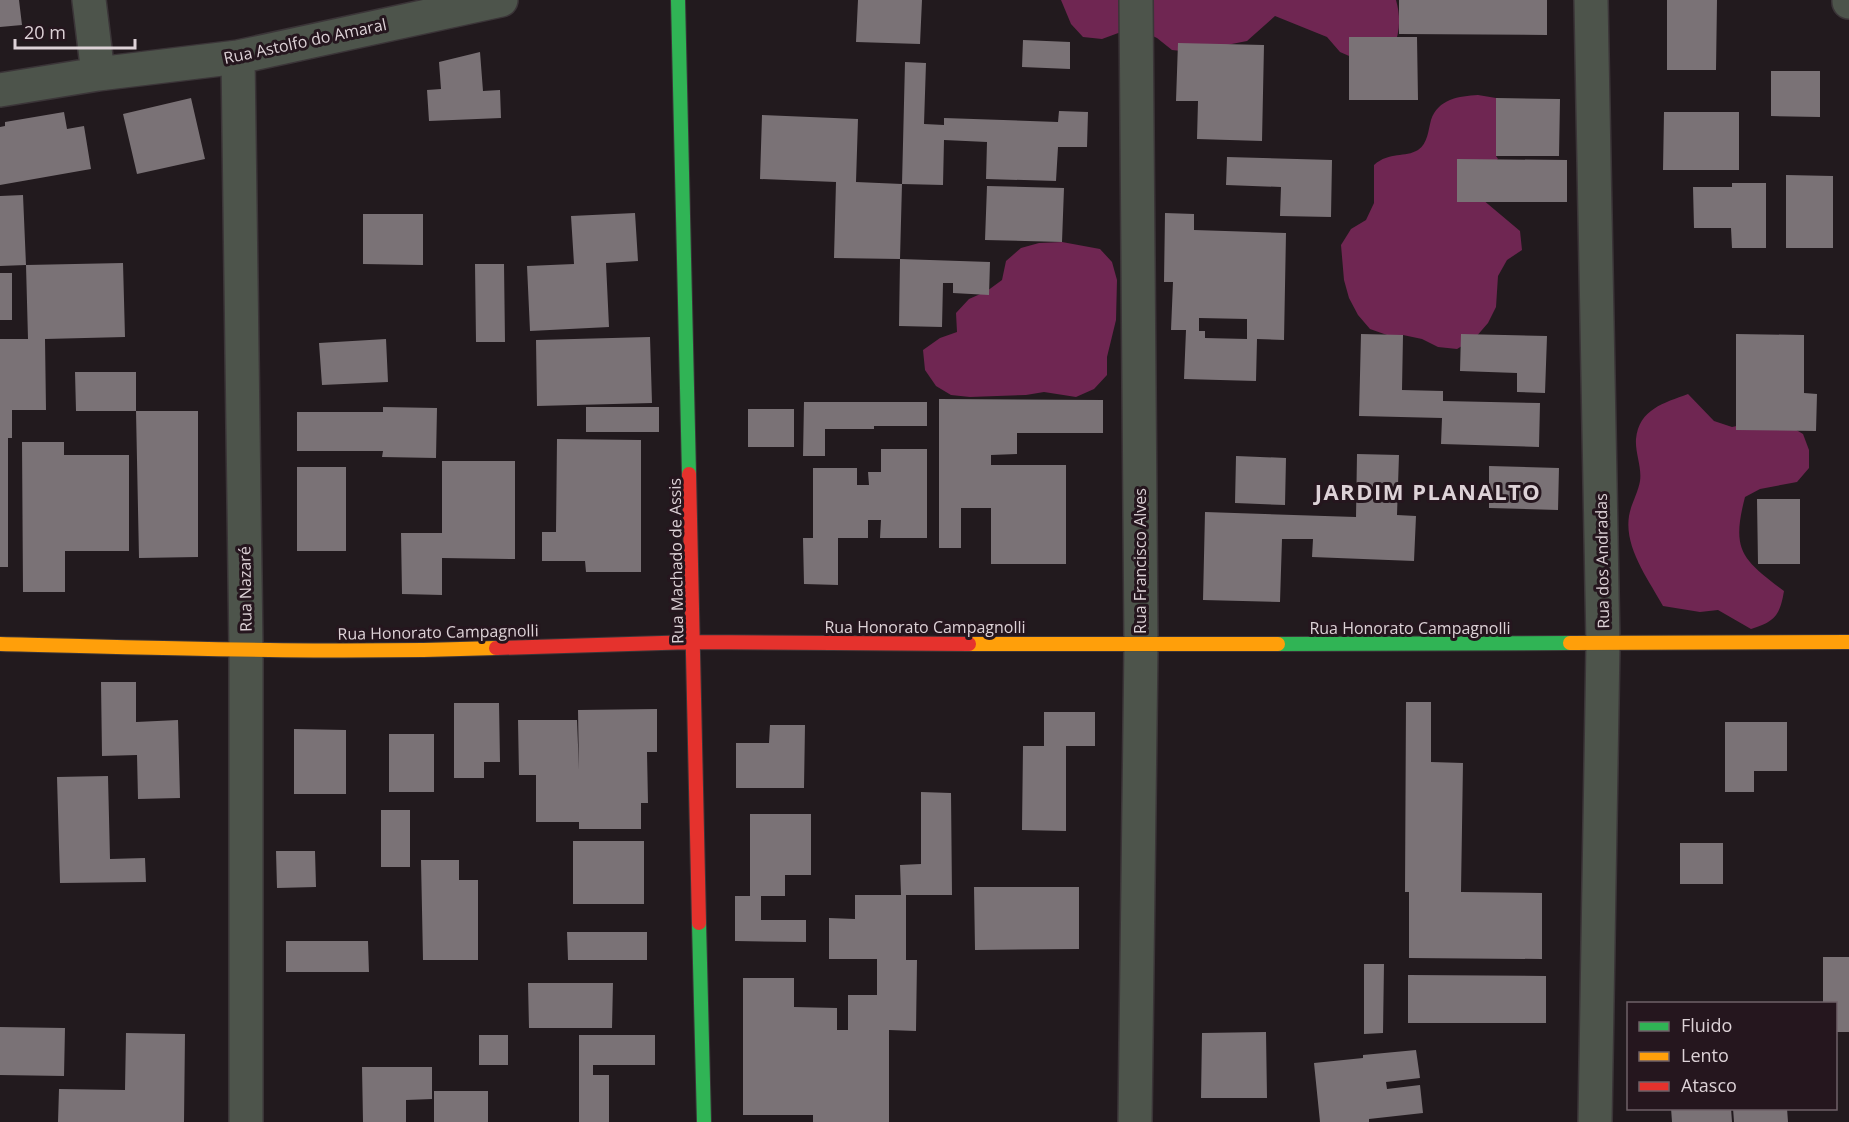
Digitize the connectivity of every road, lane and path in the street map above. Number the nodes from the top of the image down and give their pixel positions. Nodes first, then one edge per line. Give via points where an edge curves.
1 (89, 0) edge
2 (501, 0) edge
3 (678, 0) edge
4 (1137, 0) edge
5 (1592, 0) edge
6 (238, 57) junction
7 (98, 74) junction
8 (0, 90) edge
9 (694, 642) junction
10 (1849, 642) edge
11 (0, 644) edge
12 (1603, 644) junction
13 (1141, 645) junction
14 (246, 650) junction
15 (246, 1122) edge
16 (704, 1122) edge
17 (1135, 1122) edge
18 (1595, 1122) edge

1 - 7 street
2 - 6 street, Rua Astolfo do Amaral
3 - 9 street, Rua Machado de Assis
4 - 13 street, Rua Francisco Alves
5 - 12 street, Rua dos Andradas
6 - 7 street, Rua Astolfo do Amaral
6 - 14 street, Rua Nazaré
7 - 8 street, Rua Astolfo do Amaral
9 - 13 street, Rua Honorato Campagnolli
9 - 14 street, Rua Honorato Campagnolli via 417,651
9 - 16 street, Rua Machado de Assis
10 - 12 street, Rua Honorato Campagnolli
11 - 14 street, Rua Honorato Campagnolli
12 - 13 street, Rua Honorato Campagnolli
12 - 18 street, Rua dos Andradas
13 - 17 street, Rua Francisco Alves
14 - 15 street, Rua Nazaré

